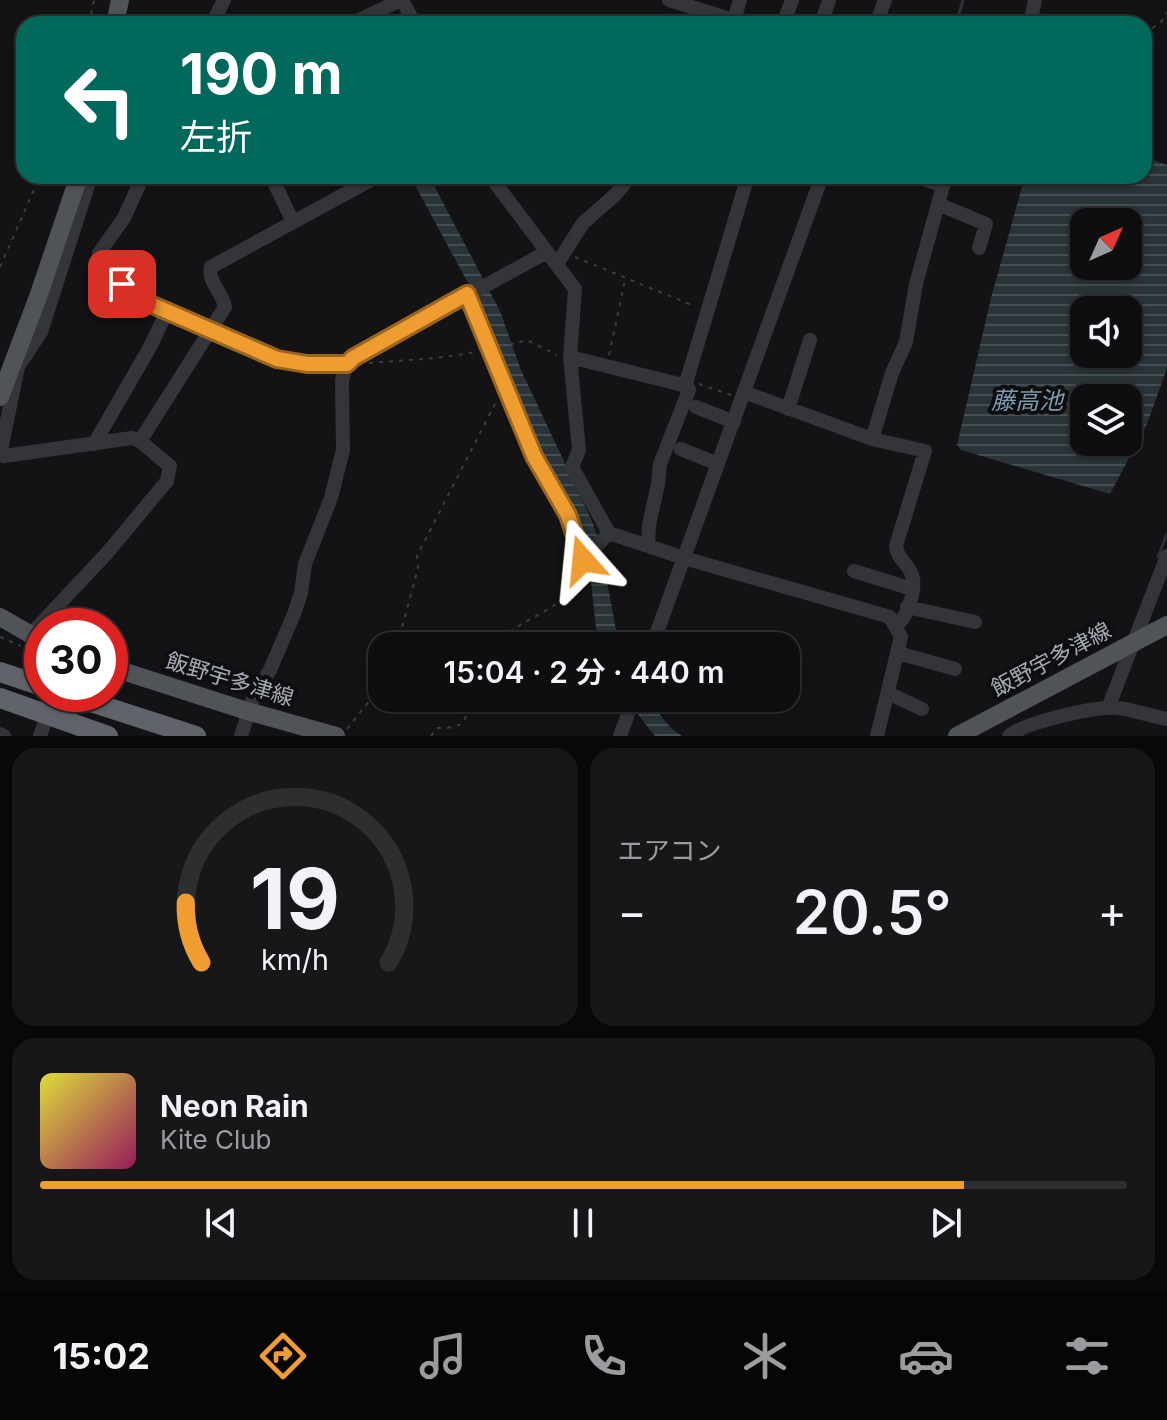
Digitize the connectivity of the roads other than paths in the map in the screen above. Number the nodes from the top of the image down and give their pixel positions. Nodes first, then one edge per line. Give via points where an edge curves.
1 (401, 0) edge
2 (669, 0) edge
3 (368, 16) edge
4 (721, 16) edge
5 (76, 184) edge
6 (88, 184) edge
7 (139, 184) edge
8 (275, 184) edge
9 (363, 184) edge
10 (496, 184) edge
11 (624, 184) edge
12 (746, 184) edge
13 (819, 184) edge
14 (944, 184) edge
15 (938, 204) junction
16 (293, 222) junction
17 (979, 248) dead end
18 (547, 252) junction
19 (557, 264) junction
20 (467, 294) junction
21 (167, 311) junction
22 (211, 332) junction
23 (810, 340) dead end
24 (570, 357) junction
25 (347, 364) junction
26 (16, 365) junction
27 (687, 383) junction
28 (743, 395) junction
29 (0, 397) edge
30 (696, 407) dead end
31 (788, 409) junction
32 (734, 422) junction
33 (872, 439) junction
34 (140, 441) junction
35 (94, 444) junction
36 (681, 449) dead end
37 (718, 464) junction
38 (606, 536) junction
39 (648, 546) junction
40 (1167, 556) edge
41 (684, 558) junction
42 (854, 571) dead end
43 (912, 589) junction
44 (907, 607) junction
45 (60, 608) edge
46 (0, 617) edge
47 (975, 622) dead end
48 (897, 625) junction
49 (1167, 625) edge
50 (657, 632) edge
51 (24, 635) edge
52 (1133, 643) junction
53 (898, 653) junction
54 (955, 669) dead end
55 (0, 672) edge
56 (128, 673) edge
57 (24, 680) edge
58 (888, 693) junction
59 (0, 698) edge
60 (1108, 708) junction
61 (922, 709) dead end
62 (247, 711) junction
63 (122, 712) edge
64 (629, 712) edge
65 (1167, 719) edge
66 (108, 736) edge
67 (196, 736) edge
68 (241, 736) edge
69 (339, 736) edge
70 (620, 736) edge
71 (877, 736) edge
72 (957, 736) edge
73 (1009, 736) edge

1 - 3 street
2 - 4 street
5 - 26 main road
6 - 26 street via 41,332
7 - 21 street via 99,253 130,292
8 - 16 street
9 - 16 street
10 - 18 street
11 - 19 street via 583,223
12 - 27 street
13 - 28 street
14 - 15 street
15 - 17 street via 986,224
15 - 33 street via 906,342
16 - 22 street via 211,267 225,307
18 - 19 street
18 - 20 street
19 - 24 street via 575,289
20 - 25 street
20 - 38 street via 534,456 568,515 583,560
21 - 22 street
21 - 35 street
22 - 25 street via 277,359
22 - 34 street
23 - 31 street
24 - 27 street
24 - 38 street via 579,450 572,467
25 - 62 street via 342,380 343,450 331,498 305,564 294,614
26 - 29 main road
26 - 35 street via 4,456
27 - 39 street via 689,390 660,464
28 - 31 street
28 - 32 street
30 - 32 street
31 - 33 street
32 - 37 street
33 - 43 street via 925,451 896,546 912,573
34 - 35 street
34 - 45 street via 170,466 167,481
36 - 37 street
37 - 41 street
38 - 39 street
39 - 41 street
40 - 52 street
41 - 48 street via 880,613
41 - 50 street
42 - 43 street
43 - 44 street
44 - 47 street
44 - 48 street via 905,619
46 - 51 main road
48 - 53 street
49 - 52 main road, 飯野宇多津線
52 - 60 street
52 - 72 main road, 飯野宇多津線
53 - 54 street
53 - 58 street
55 - 57 highway
56 - 62 main road, 飯野宇多津線
58 - 61 street
58 - 71 street
59 - 66 highway
60 - 65 street
60 - 73 street via 1040,721
62 - 68 street
62 - 69 main road, 飯野宇多津線
63 - 67 highway
64 - 70 street

